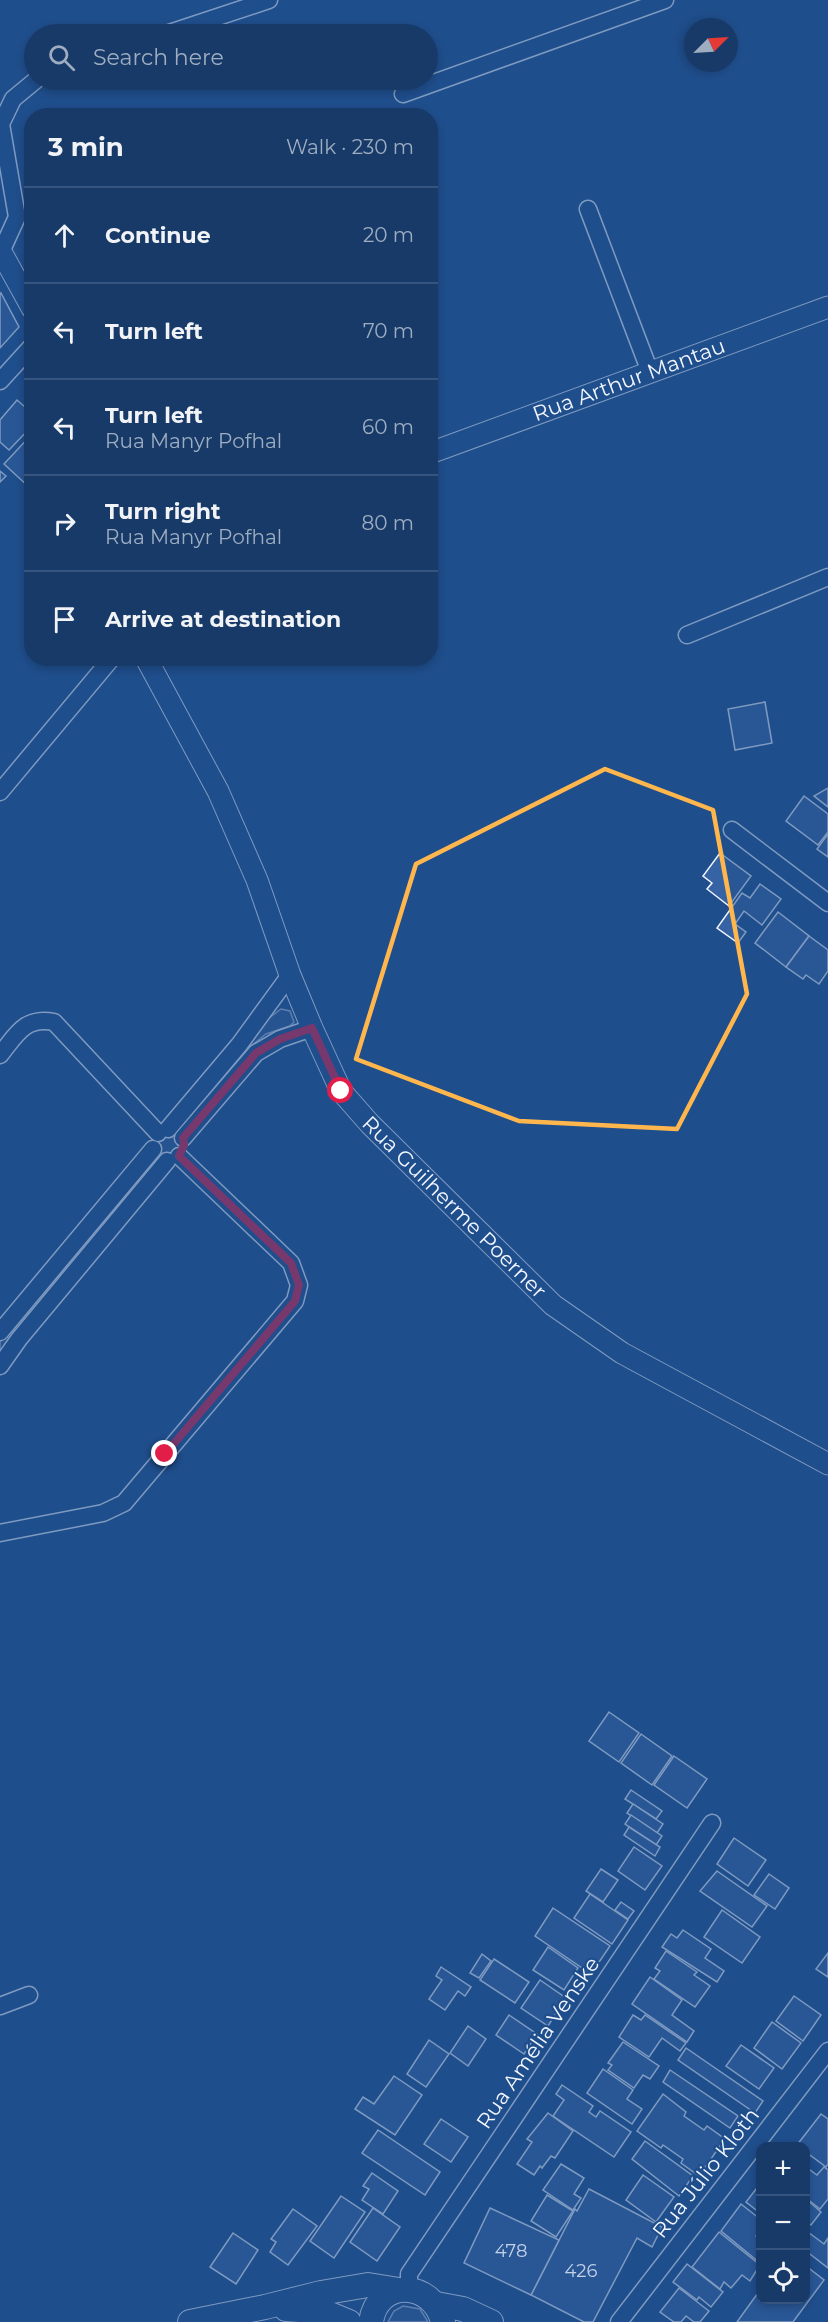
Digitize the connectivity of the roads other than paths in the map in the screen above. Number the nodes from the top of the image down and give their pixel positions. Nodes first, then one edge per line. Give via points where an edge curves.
1 (269, 0) edge
2 (664, 0) edge
3 (196, 24) edge
4 (438, 81) edge
5 (24, 90) edge
6 (414, 90) edge
7 (403, 94) dead end
8 (588, 209) dead end
9 (0, 251) edge
10 (24, 294) edge
11 (828, 307) edge
12 (24, 355) edge
13 (650, 372) junction
14 (0, 381) edge
15 (438, 450) edge
16 (828, 577) edge
17 (687, 634) dead end
18 (105, 666) edge
19 (150, 666) edge
20 (0, 792) edge
21 (732, 830) dead end
22 (828, 903) edge
23 (290, 975) junction
24 (312, 1028) junction
25 (0, 1055) edge
26 (160, 1137) junction
27 (183, 1138) junction
28 (173, 1159) junction
29 (0, 1332) edge
30 (0, 1366) edge
31 (828, 1464) edge
32 (0, 1533) edge
33 (712, 1823) dead end
34 (29, 1995) dead end
35 (0, 2006) edge
36 (828, 2051) edge
37 (404, 2290) junction
38 (266, 2307) junction
39 (439, 2313) edge
40 (190, 2322) edge
41 (349, 2322) edge
42 (371, 2322) edge
43 (491, 2322) edge
44 (619, 2322) edge

1 - 3 street
2 - 4 street
5 - 9 street via 13,99 1,124 17,217
6 - 7 street
8 - 13 street
9 - 10 street
11 - 13 street, Rua Arthur Mantau
12 - 14 street
13 - 15 street, Rua Arthur Mantau
16 - 17 street
18 - 20 street
19 - 23 street, Rua Guilherme Poerner via 218,791 257,880
21 - 22 street
23 - 24 street, Rua Guilherme Poerner
23 - 26 street via 239,1045
24 - 27 street via 280,1039 256,1053
24 - 31 street, Rua Guilherme Poerner via 341,1091 553,1305 622,1353
25 - 26 street via 23,1026 42,1019 54,1022
26 - 27 street via 179,1133
26 - 28 street via 161,1159
26 - 29 street
27 - 28 street via 184,1145
28 - 30 street
28 - 32 street via 291,1263 299,1285 295,1301 124,1503 103,1513
33 - 37 street, Rua Amélia Venske via 410,2274
34 - 35 street
36 - 44 street, Rua Júlio Kloth
37 - 38 main road via 368,2285
37 - 39 main road via 419,2292
37 - 42 main road via 381,2300
38 - 40 main road
38 - 41 main road via 325,2312
39 - 43 main road via 463,2309

